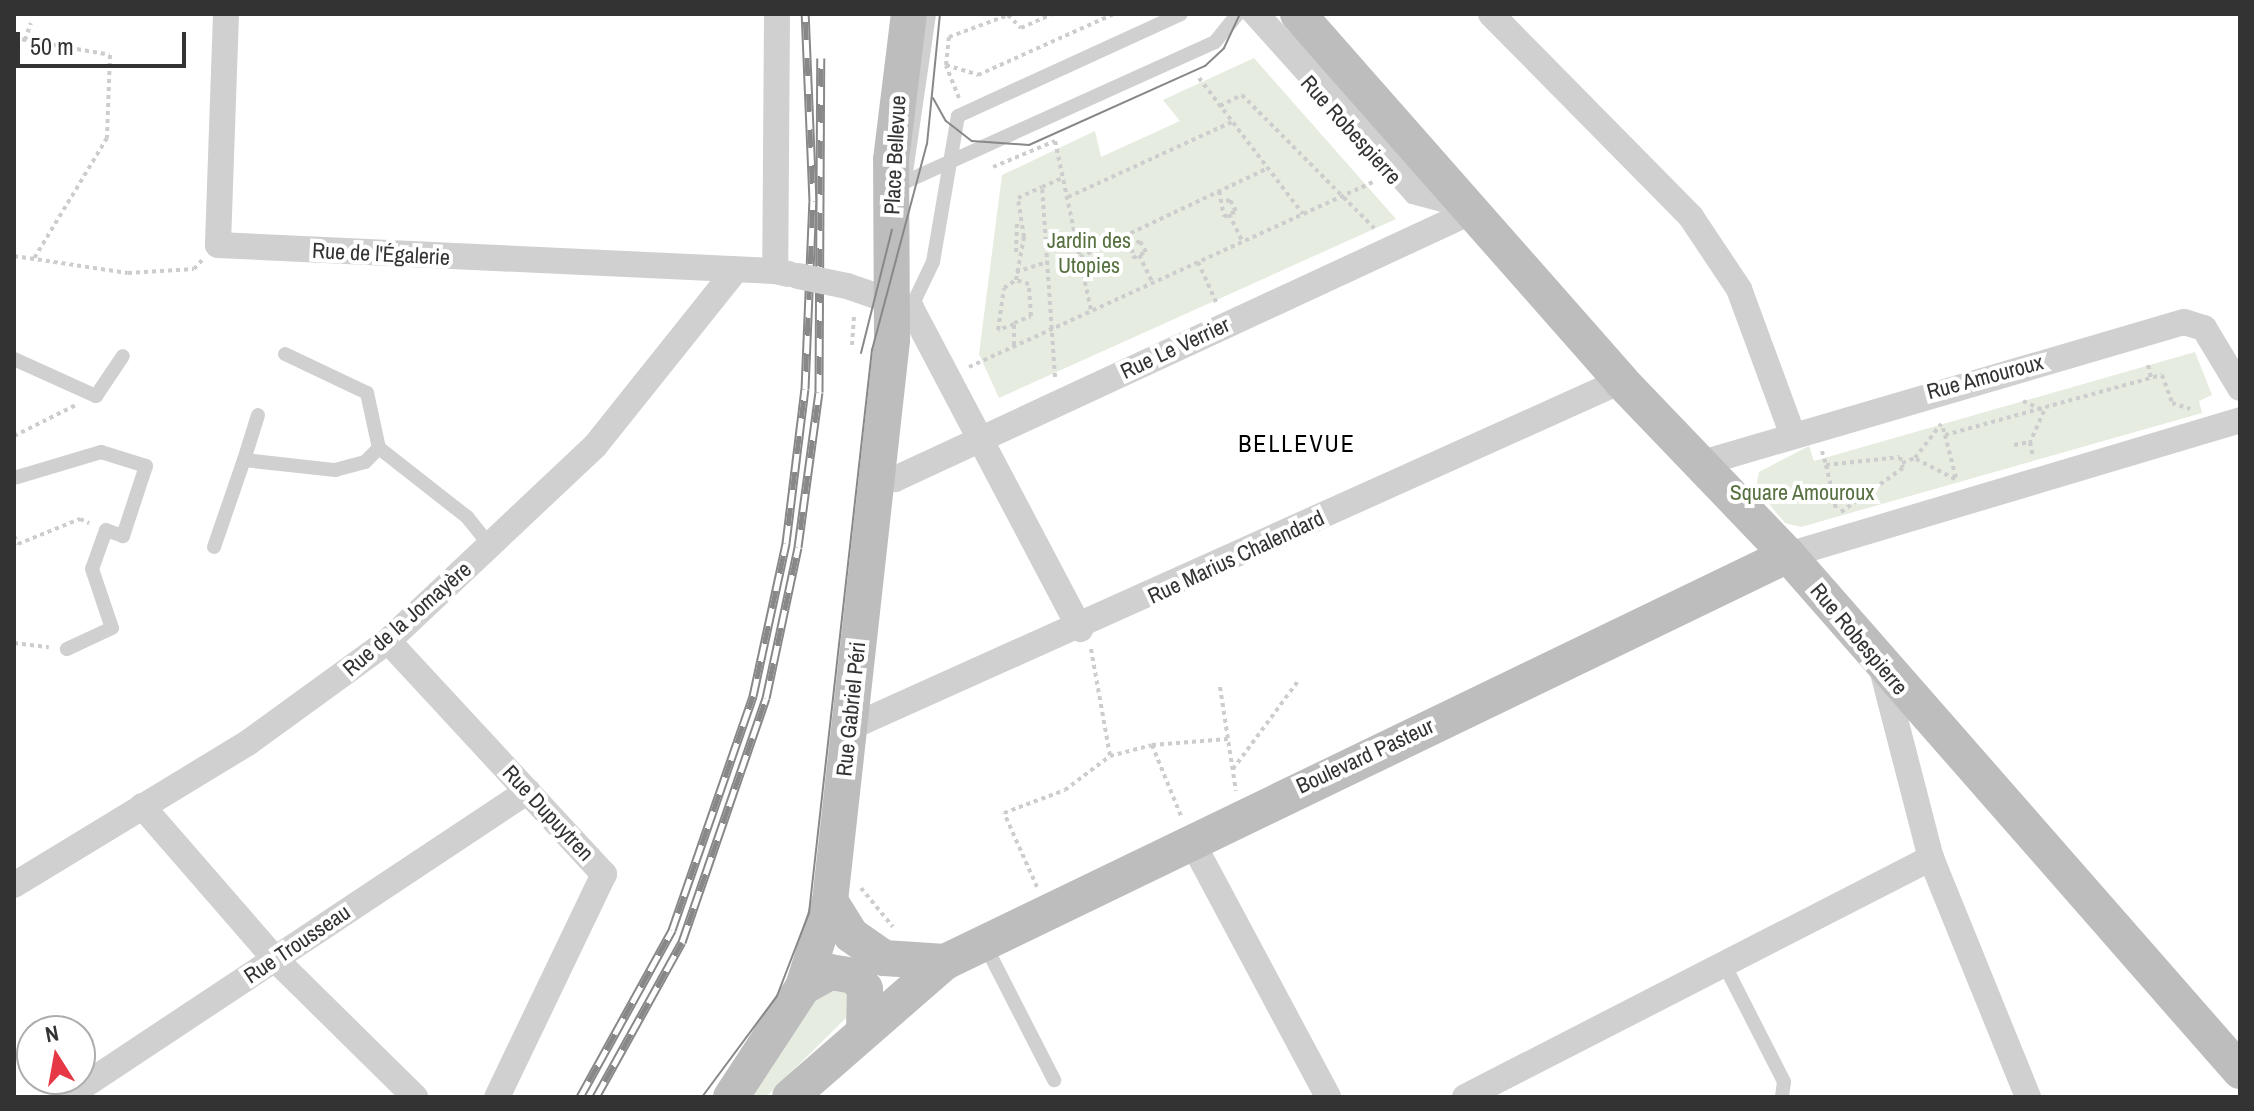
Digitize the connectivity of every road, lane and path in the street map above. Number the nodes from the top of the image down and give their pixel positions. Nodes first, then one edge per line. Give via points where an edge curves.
1 (226, 14) edge
2 (777, 14) edge
3 (909, 14) edge
4 (929, 14) edge
5 (1053, 14) edge
6 (1114, 14) edge
7 (1181, 14) edge
8 (1238, 14) edge
9 (1248, 14) edge
10 (1264, 14) edge
11 (1298, 14) edge
12 (1491, 14) edge
13 (1104, 16) edge
14 (31, 23) dead end
15 (1089, 25) junction
16 (14, 38) edge
17 (1095, 38) dead end
18 (25, 40) junction
19 (946, 65) junction
20 (1199, 78) dead end
21 (960, 100) dead end
22 (1220, 106) junction
23 (1232, 122) junction
24 (947, 162) junction
25 (993, 167) dead end
26 (1268, 168) junction
27 (1064, 177) junction
28 (1375, 181) dead end
29 (897, 185) junction
30 (1042, 187) junction
31 (1219, 191) junction
32 (1341, 195) junction
33 (1068, 197) junction
34 (1473, 211) junction
35 (1303, 214) junction
36 (1018, 221) junction
37 (1130, 233) junction
38 (1379, 233) dead end
39 (1242, 242) junction
40 (218, 245) junction
41 (1016, 254) junction
42 (14, 256) edge
43 (1080, 257) junction
44 (33, 260) junction
45 (1047, 262) junction
46 (1198, 262) junction
47 (1016, 272) junction
48 (733, 273) junction
49 (786, 273) junction
50 (1016, 280) junction
51 (1152, 283) junction
52 (848, 296) junction
53 (1214, 297) dead end
54 (903, 302) junction
55 (1091, 311) junction
56 (1014, 323) junction
57 (1052, 329) junction
58 (852, 345) dead end
59 (1014, 346) junction
60 (285, 354) dead end
61 (123, 356) dead end
62 (14, 359) edge
63 (2148, 365) dead end
64 (963, 370) dead end
65 (2151, 379) junction
66 (1055, 380) dead end
67 (1621, 381) junction
68 (2240, 388) edge
69 (96, 396) junction
70 (2023, 401) dead end
71 (2200, 408) dead end
72 (2044, 411) junction
73 (258, 415) dead end
74 (2240, 420) edge
75 (1792, 433) junction
76 (1945, 435) junction
77 (14, 436) edge
78 (978, 439) junction
79 (2030, 442) junction
80 (2014, 445) dead end
81 (379, 448) junction
82 (1824, 457) dead end
83 (1915, 458) junction
84 (244, 460) junction
85 (2034, 461) dead end
86 (1902, 463) junction
87 (1699, 464) junction
88 (1826, 465) junction
89 (14, 478) edge
90 (876, 481) junction
91 (1836, 509) junction
92 (1838, 517) dead end
93 (106, 530) junction
94 (14, 536) edge
95 (490, 545) junction
96 (214, 547) dead end
97 (1788, 555) junction
98 (1080, 629) junction
99 (388, 641) junction
100 (14, 643) edge
101 (67, 649) joint
102 (1881, 665) junction
103 (1298, 681) dead end
104 (1220, 687) dead end
105 (849, 728) junction
106 (1228, 739) junction
107 (1152, 745) junction
108 (1110, 756) junction
109 (1233, 769) junction
110 (528, 791) junction
111 (142, 806) junction
112 (1240, 815) junction
113 (1191, 840) junction
114 (1931, 858) junction
115 (858, 878) dead end
116 (14, 885) edge
117 (830, 901) junction
118 (1048, 910) junction
119 (984, 943) junction
120 (275, 959) junction
121 (893, 960) junction
122 (945, 962) junction
123 (1724, 964) junction
124 (803, 987) junction
125 (864, 1029) junction
126 (2240, 1071) edge
127 (1054, 1080) dead end
128 (67, 1097) edge
129 (415, 1097) edge
130 (497, 1097) edge
131 (731, 1097) edge
132 (790, 1097) edge
133 (1328, 1097) edge
134 (1465, 1097) edge
135 (1782, 1097) edge
136 (2028, 1097) edge

1 - 40 street
2 - 49 street
3 - 29 main road, Place Bellevue
4 - 29 lane
5 - 19 path via 1021,28 1008,15 949,37
6 - 13 path
7 - 24 lane via 968,109 952,128
8 - 24 lane via 1215,42
9 - 34 lane, Rue Robespierre via 1412,197
10 - 34 lane, Rue Robespierre via 1420,192
11 - 34 main road, Rue Robespierre
12 - 75 street via 1691,217 1739,289
13 - 15 path
14 - 18 path
15 - 17 path
15 - 19 path via 978,75
16 - 18 path
18 - 44 path via 110,55 107,138
19 - 21 path
20 - 22 path
22 - 23 path
22 - 32 path via 1242,95
23 - 26 path
23 - 33 path
24 - 29 lane
24 - 54 lane via 933,262
25 - 27 path via 1055,141
26 - 31 path
26 - 35 path
27 - 30 path
27 - 33 path
28 - 32 path
29 - 54 main road, Place Bellevue via 892,230
30 - 36 path via 1018,198
30 - 45 path
31 - 37 path
31 - 39 path via 1236,211 1229,214
32 - 35 path
32 - 38 path
33 - 43 path
34 - 67 main road, Rue Robespierre
34 - 78 street, Rue Le Verrier
35 - 39 path
36 - 41 path via 1011,238
36 - 41 path via 1024,237
37 - 43 path
37 - 51 path via 1134,244 1140,241 1146,252 1139,255
39 - 46 path
40 - 44 path via 194,269 128,273
40 - 48 street, Rue de l'Égalerie
41 - 47 path
42 - 44 path
43 - 55 path
45 - 47 path
45 - 57 path
46 - 51 path
46 - 53 path
47 - 50 path
48 - 49 street, Rue de l'Égalerie
48 - 95 street, Rue de la Jomayère via 595,446
49 - 52 street, Rue de l'Égalerie, bridge
50 - 56 path via 1029,284 1031,316
50 - 56 path via 1004,288 998,330
51 - 55 path
52 - 54 street, Rue de l'Égalerie
52 - 58 path
54 - 78 street
54 - 90 main road, Rue Gabriel Péri via 892,340
55 - 57 path
56 - 59 path
57 - 59 path
57 - 66 path
59 - 64 path
60 - 81 lane via 367,393
61 - 69 lane
62 - 69 lane
63 - 65 path
65 - 71 path via 2162,375 2172,403
65 - 72 path
67 - 87 main road, Rue Robespierre
67 - 98 street, Rue Marius Chalendard
68 - 75 street, Rue Amouroux via 2204,328 2184,322
69 - 77 path
70 - 72 path
72 - 76 path
72 - 79 path
73 - 84 lane
74 - 97 street
75 - 87 street, Rue Amouroux
76 - 83 path via 1942,426
76 - 83 path via 1957,480
78 - 90 street, Rue Le Verrier via 895,479
78 - 98 street
79 - 80 path
79 - 85 path
81 - 84 lane via 365,462 335,470
81 - 95 lane via 467,517
82 - 88 path
83 - 86 path
84 - 96 lane
86 - 88 path via 1900,457
86 - 91 path
87 - 97 main road, Rue Robespierre
88 - 91 path
89 - 93 lane via 101,452 146,466 123,536
90 - 105 main road, Rue Gabriel Péri
91 - 92 path
93 - 94 path via 80,519 18,544
93 - 101 lane via 92,569 112,628
95 - 99 street, Rue de la Jomayère
97 - 102 main road, Rue Robespierre
97 - 112 main road, Boulevard Pasteur
98 - 105 street, Rue Marius Chalendard
98 - 108 path via 1092,651
99 - 110 street, Rue Dupuytren
99 - 111 street, Rue de la Jomayère via 249,742
100 - 101 path
102 - 114 street
102 - 126 main road, Rue Robespierre
103 - 109 path
104 - 106 path
105 - 117 main road, Rue Gabriel Péri
106 - 107 path
106 - 109 path
107 - 108 path
107 - 113 path
108 - 118 path via 1065,790 1004,813
109 - 112 path
110 - 120 street, Rue Trousseau
110 - 130 street, Rue Dupuytren via 604,874
111 - 116 street, Rue de la Jomayère
111 - 120 street
112 - 113 main road, Boulevard Pasteur
113 - 118 main road, Boulevard Pasteur
113 - 133 street
114 - 123 street
114 - 136 street
115 - 121 path via 894,928
117 - 121 main road, Boulevard Pasteur via 851,935
117 - 124 main road, Rue Gabriel Péri
118 - 119 main road, Boulevard Pasteur
119 - 122 main road, Boulevard Pasteur
119 - 127 lane
120 - 128 street, Rue Trousseau
120 - 129 street
121 - 122 main road, Boulevard Pasteur
122 - 125 main road, Boulevard Pasteur
123 - 134 street
123 - 135 lane via 1784,1082
124 - 125 main road via 830,972 855,976 865,989
124 - 131 main road, Rue Gabriel Péri
125 - 132 main road, Boulevard Pasteur

